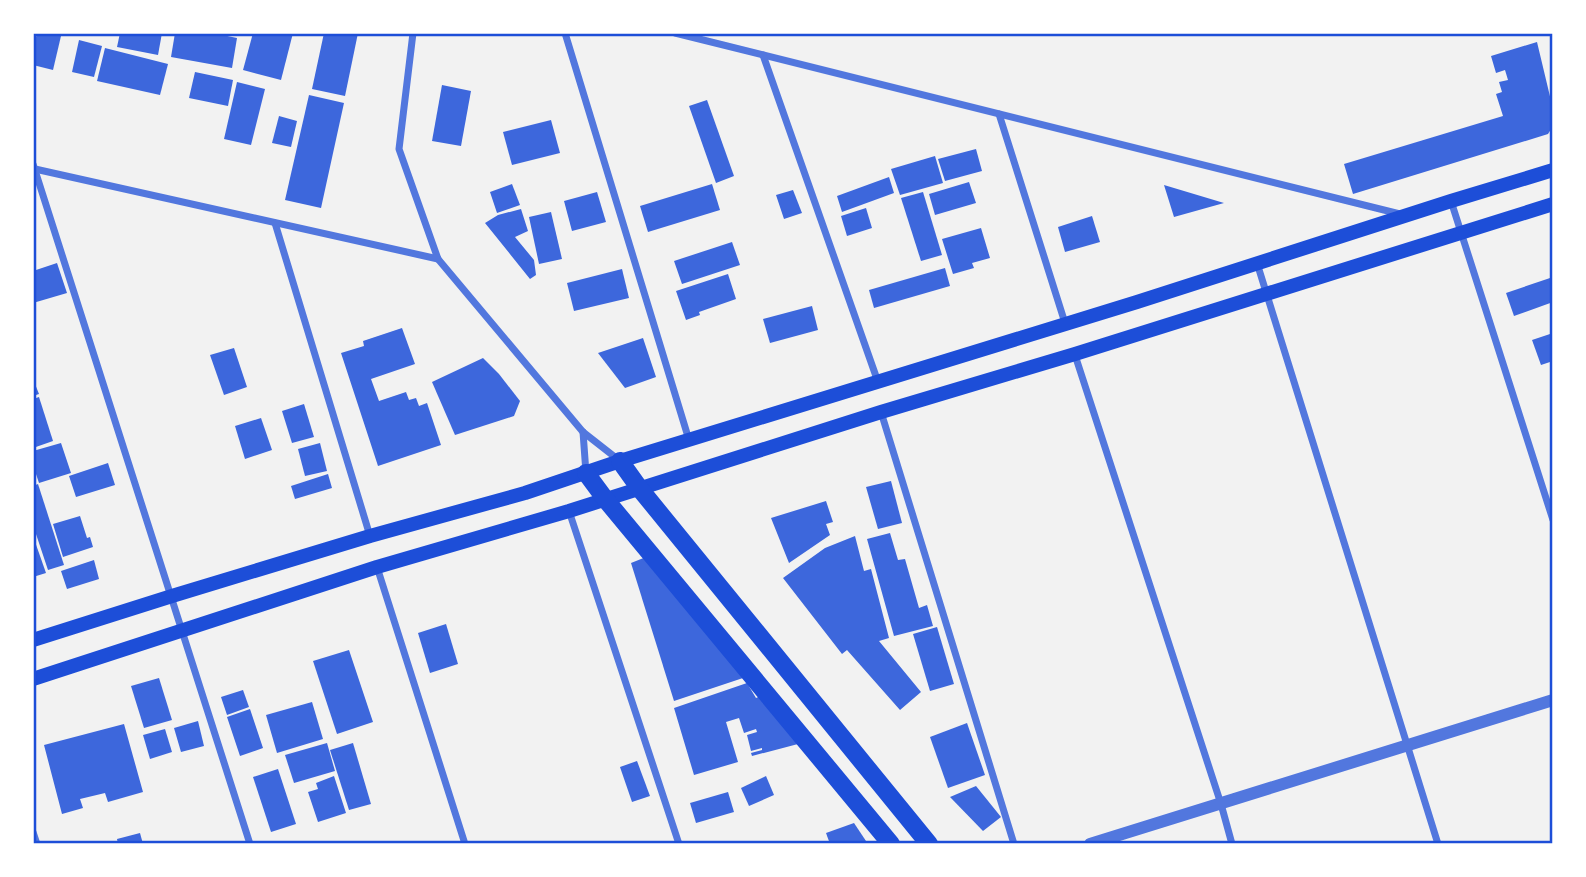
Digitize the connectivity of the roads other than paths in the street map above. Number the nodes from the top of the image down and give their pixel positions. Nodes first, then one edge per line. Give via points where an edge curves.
1 (413, 33) edge
2 (565, 33) edge
3 (675, 33) edge
4 (763, 55) junction
5 (999, 114) junction
6 (34, 167) edge
7 (1553, 170) edge
8 (1451, 201) junction
9 (1553, 204) edge
10 (1408, 216) junction
11 (275, 223) junction
12 (1461, 232) junction
13 (438, 259) junction
14 (1257, 263) junction
15 (1267, 293) junction
16 (1065, 323) junction
17 (1075, 354) junction
18 (878, 382) junction
19 (881, 412) junction
20 (583, 432) junction
21 (690, 440) junction
22 (620, 461) junction
23 (586, 472) junction
24 (640, 489) junction
25 (606, 500) junction
26 (569, 511) junction
27 (1553, 520) edge
28 (370, 536) junction
29 (377, 567) junction
30 (172, 596) junction
31 (182, 630) junction
32 (33, 640) edge
33 (33, 679) edge
34 (1553, 700) edge
35 (1408, 745) junction
36 (1221, 804) junction
37 (33, 832) edge
38 (37, 844) edge
39 (250, 844) edge
40 (465, 844) edge
41 (680, 844) edge
42 (891, 844) edge
43 (929, 844) edge
44 (1014, 844) edge
45 (1090, 844) edge
46 (1232, 844) edge
47 (1438, 844) edge

1 - 13 street via 399,149
2 - 21 street
3 - 4 street
4 - 5 street
4 - 18 street
5 - 10 street
5 - 16 street
6 - 11 street
6 - 30 street
7 - 8 main road
8 - 10 main road
8 - 12 street
9 - 12 main road
10 - 14 main road
11 - 13 street
11 - 28 street
12 - 15 main road
12 - 27 street
13 - 20 street
14 - 15 street
14 - 16 main road
15 - 17 main road
15 - 35 street
16 - 18 main road
17 - 19 main road
17 - 36 street
18 - 21 main road
19 - 24 main road
19 - 44 street
20 - 22 street
20 - 23 street
21 - 22 main road
22 - 23 main road
22 - 24 main road
23 - 25 main road
23 - 28 main road
24 - 25 main road
24 - 43 main road
25 - 26 main road
25 - 42 main road
26 - 29 main road
26 - 41 street
28 - 30 main road
29 - 31 main road
29 - 40 street
30 - 31 street
30 - 32 main road
31 - 33 main road
31 - 39 street
34 - 35 street
35 - 36 street
35 - 47 street
36 - 45 street
36 - 46 street
37 - 38 street

